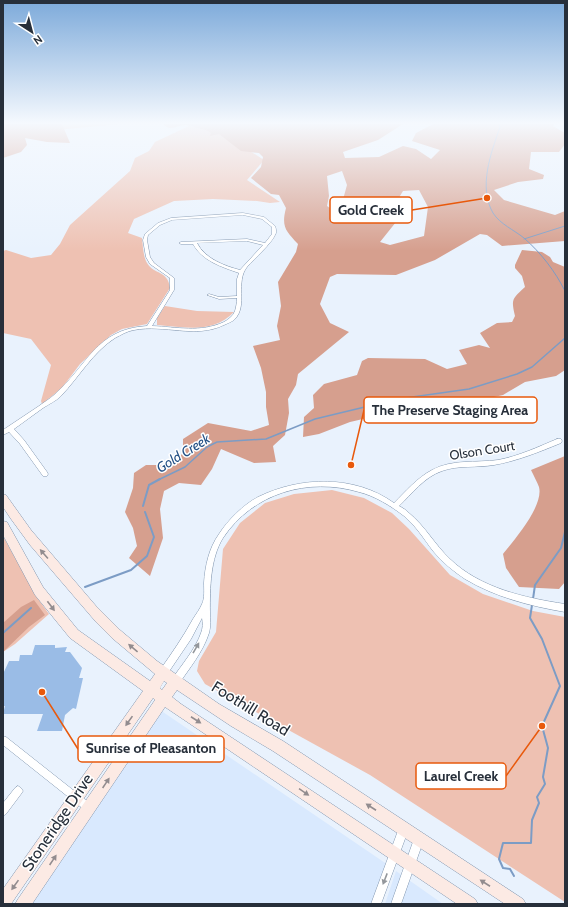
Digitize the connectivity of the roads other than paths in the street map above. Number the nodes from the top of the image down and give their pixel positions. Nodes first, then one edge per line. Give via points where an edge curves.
1 (181, 243) dead end
2 (195, 243) junction
3 (266, 244) junction
4 (241, 272) junction
5 (209, 295) dead end
6 (239, 297) junction
7 (149, 327) junction
8 (10, 429) junction
9 (3, 433) edge
10 (559, 441) dead end
11 (45, 474) dead end
12 (3, 498) edge
13 (395, 506) junction
14 (3, 525) edge
15 (207, 603) junction
16 (565, 608) edge
17 (164, 673) junction
18 (175, 682) junction
19 (152, 689) junction
20 (164, 698) junction
21 (3, 740) edge
22 (18, 791) dead end
23 (76, 798) junction
24 (89, 808) junction
25 (3, 811) edge
26 (404, 828) junction
27 (419, 839) junction
28 (395, 853) junction
29 (410, 864) junction
30 (3, 902) edge
31 (23, 904) edge
32 (376, 904) edge
33 (396, 904) edge
34 (470, 904) edge
35 (518, 904) edge

1 - 2 street
2 - 3 street via 247,240
2 - 4 street via 197,250 220,264
3 - 4 street
3 - 7 street via 274,234 274,227 264,218 253,215 171,219 151,228 145,240 148,257 152,264 172,278 172,290
4 - 6 street
5 - 6 street via 219,298
6 - 7 street via 236,314 215,327 190,330
7 - 8 street via 119,334 89,359 59,395
8 - 9 street
8 - 11 street
10 - 13 street, Olson Court via 517,458 491,464 460,465 440,469 427,476
17 -> 12 main road, Foothill Road via 115,633 28,535
13 - 15 street via 370,493 332,484 308,484 272,492 241,512 221,536 211,555
13 - 16 street via 418,526 441,555 476,581 511,596
14 -> 19 main road via 39,591 64,623 74,634
15 - 17 street
18 -> 15 street via 205,632
17 - 18 main road, Foothill Road
17 - 19 main road, Stoneridge Drive
18 - 20 main road, Stoneridge Drive
26 -> 18 main road, Foothill Road
19 - 20 main road
19 -> 23 main road, Stoneridge Drive
24 -> 20 main road, Stoneridge Drive
20 -> 28 main road
21 - 23 street
22 - 25 street
23 - 24 street
23 -> 30 main road, Stoneridge Drive
31 -> 24 main road, Stoneridge Drive
26 - 27 main road, Foothill Road
26 - 28 street
27 - 29 street
35 -> 27 main road, Foothill Road
28 - 29 main road
28 -> 32 street
29 - 33 street
29 - 34 main road

